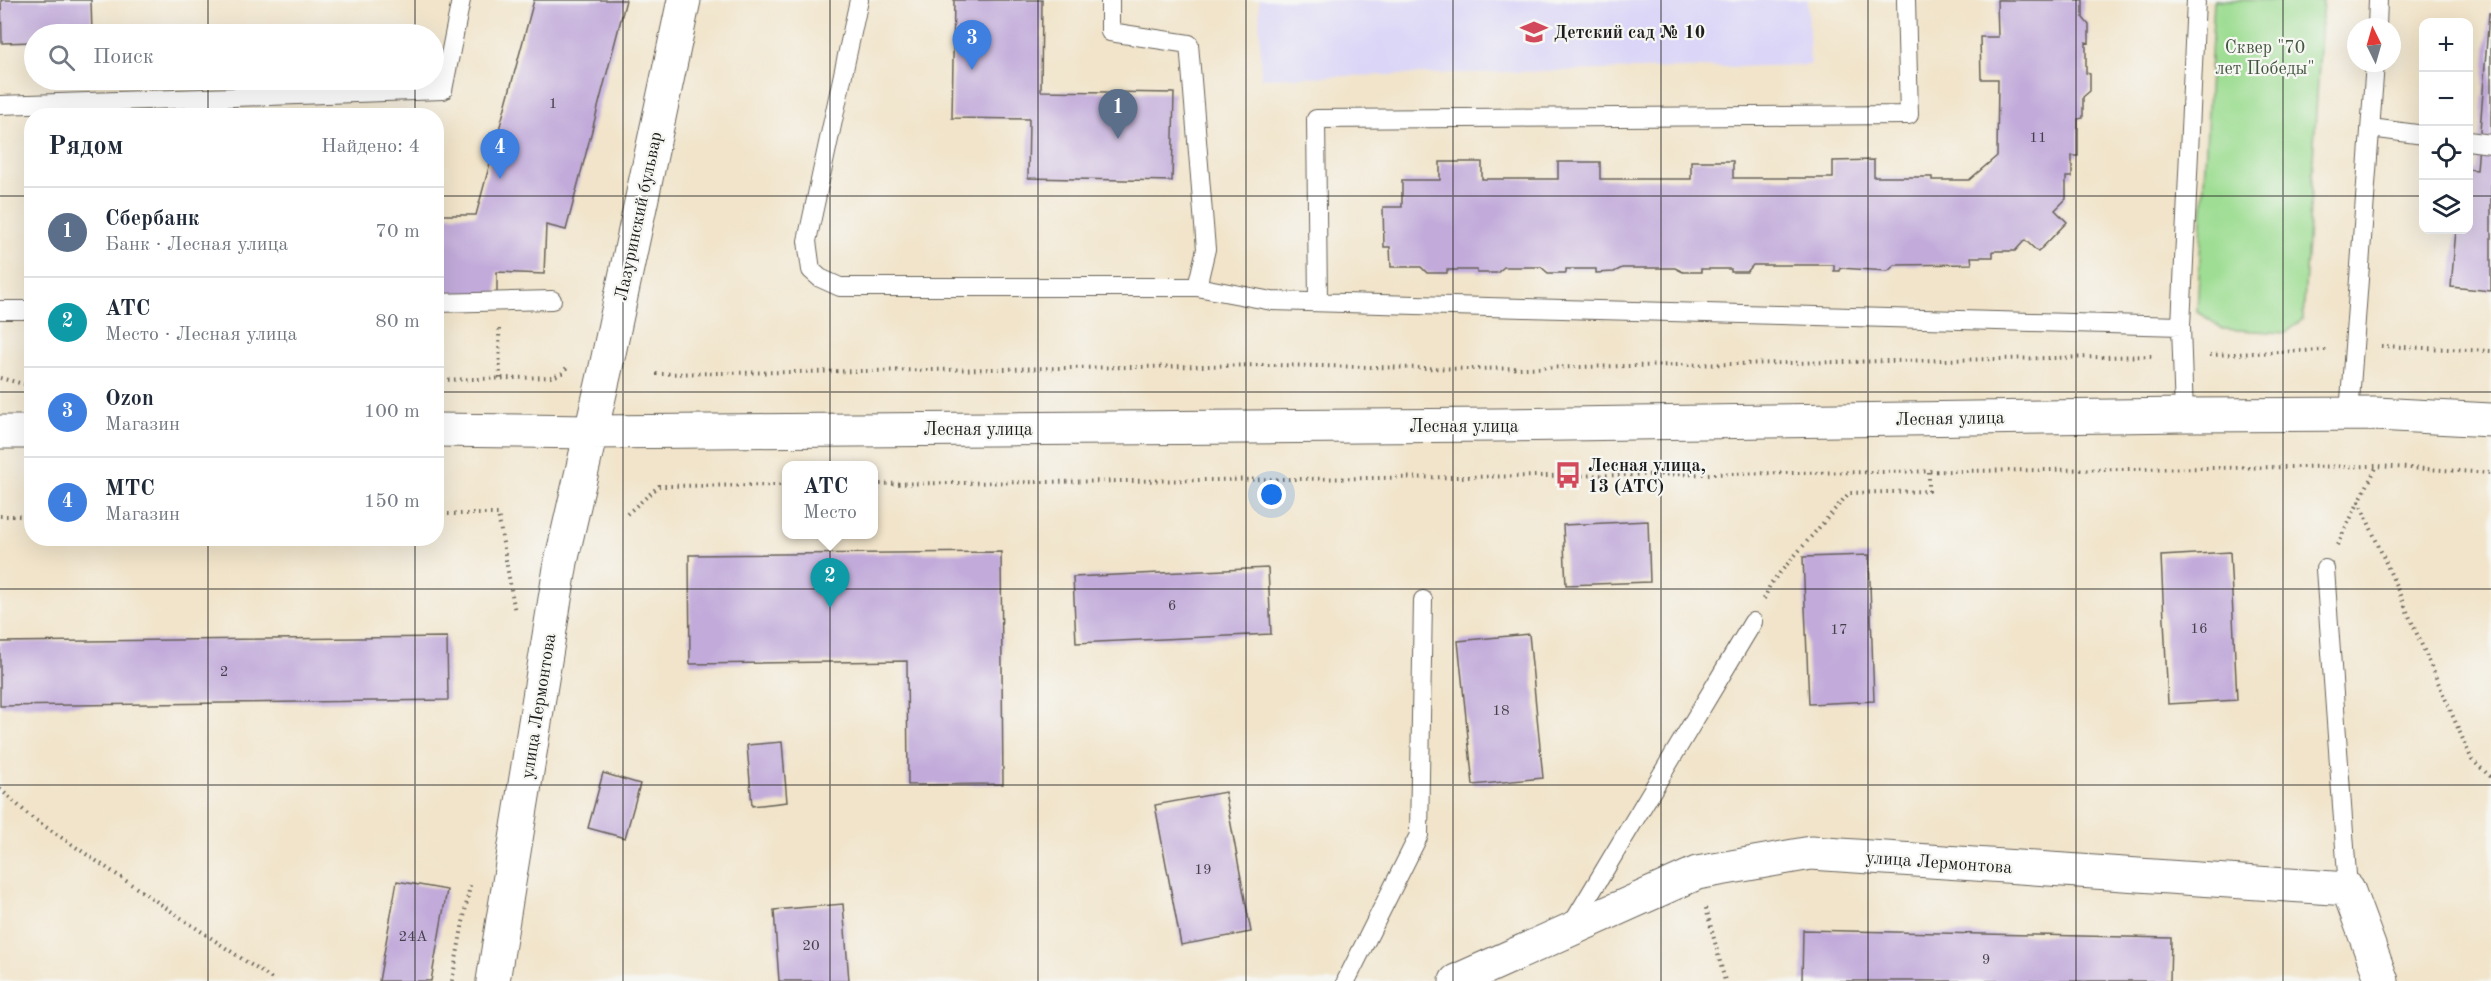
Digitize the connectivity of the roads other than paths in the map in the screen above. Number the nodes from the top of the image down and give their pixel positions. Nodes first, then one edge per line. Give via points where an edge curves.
1 (461, 0) edge
2 (684, 0) edge
3 (859, 0) edge
4 (1110, 0) edge
5 (1906, 0) edge
6 (2196, 0) edge
7 (2378, 0) edge
8 (2377, 18) edge
9 (2375, 72) edge
10 (444, 85) edge
11 (443, 90) edge
12 (0, 105) edge
13 (2372, 128) junction
14 (2419, 134) edge
15 (2473, 142) edge
16 (2491, 144) edge
17 (1197, 287) junction
18 (552, 300) dead end
19 (1318, 302) junction
20 (444, 303) edge
21 (0, 310) edge
22 (24, 310) edge
23 (2181, 326) junction
24 (2349, 414) junction
25 (2184, 415) junction
26 (2491, 420) edge
27 (444, 430) edge
28 (0, 432) edge
29 (24, 432) edge
30 (591, 432) junction
31 (2325, 569) road end
32 (1423, 600) dead end
33 (1753, 621) road end
34 (2348, 889) junction
35 (1567, 933) junction
36 (493, 981) edge
37 (1346, 981) edge
38 (1456, 981) edge
39 (2382, 981) edge

1 - 10 lane
2 - 30 street, Лазуринский бульвар
3 - 17 lane via 807,241 811,270 820,278 840,287
4 - 17 lane via 1110,32 1189,44 1206,249
5 - 19 lane via 1909,115 1316,119
6 - 23 lane
7 - 8 lane
9 - 13 lane
11 - 12 lane
13 - 14 lane
13 - 24 lane
15 - 16 lane
17 - 19 lane via 1272,301
18 - 20 lane
19 - 23 lane
21 - 22 lane
23 - 25 lane
24 - 25 street, Лесная улица
24 - 26 street, Лесная улица
25 - 30 street, Лесная улица via 1544,425
27 - 30 street, Лесная улица
28 - 29 street
30 - 36 street, улица Лермонтова via 561,562
31 - 34 lane
32 - 37 lane via 1419,835
33 - 35 lane
34 - 35 street, улица Лермонтова via 1811,853 1697,873
34 - 39 street
35 - 38 street, улица Лермонтова

